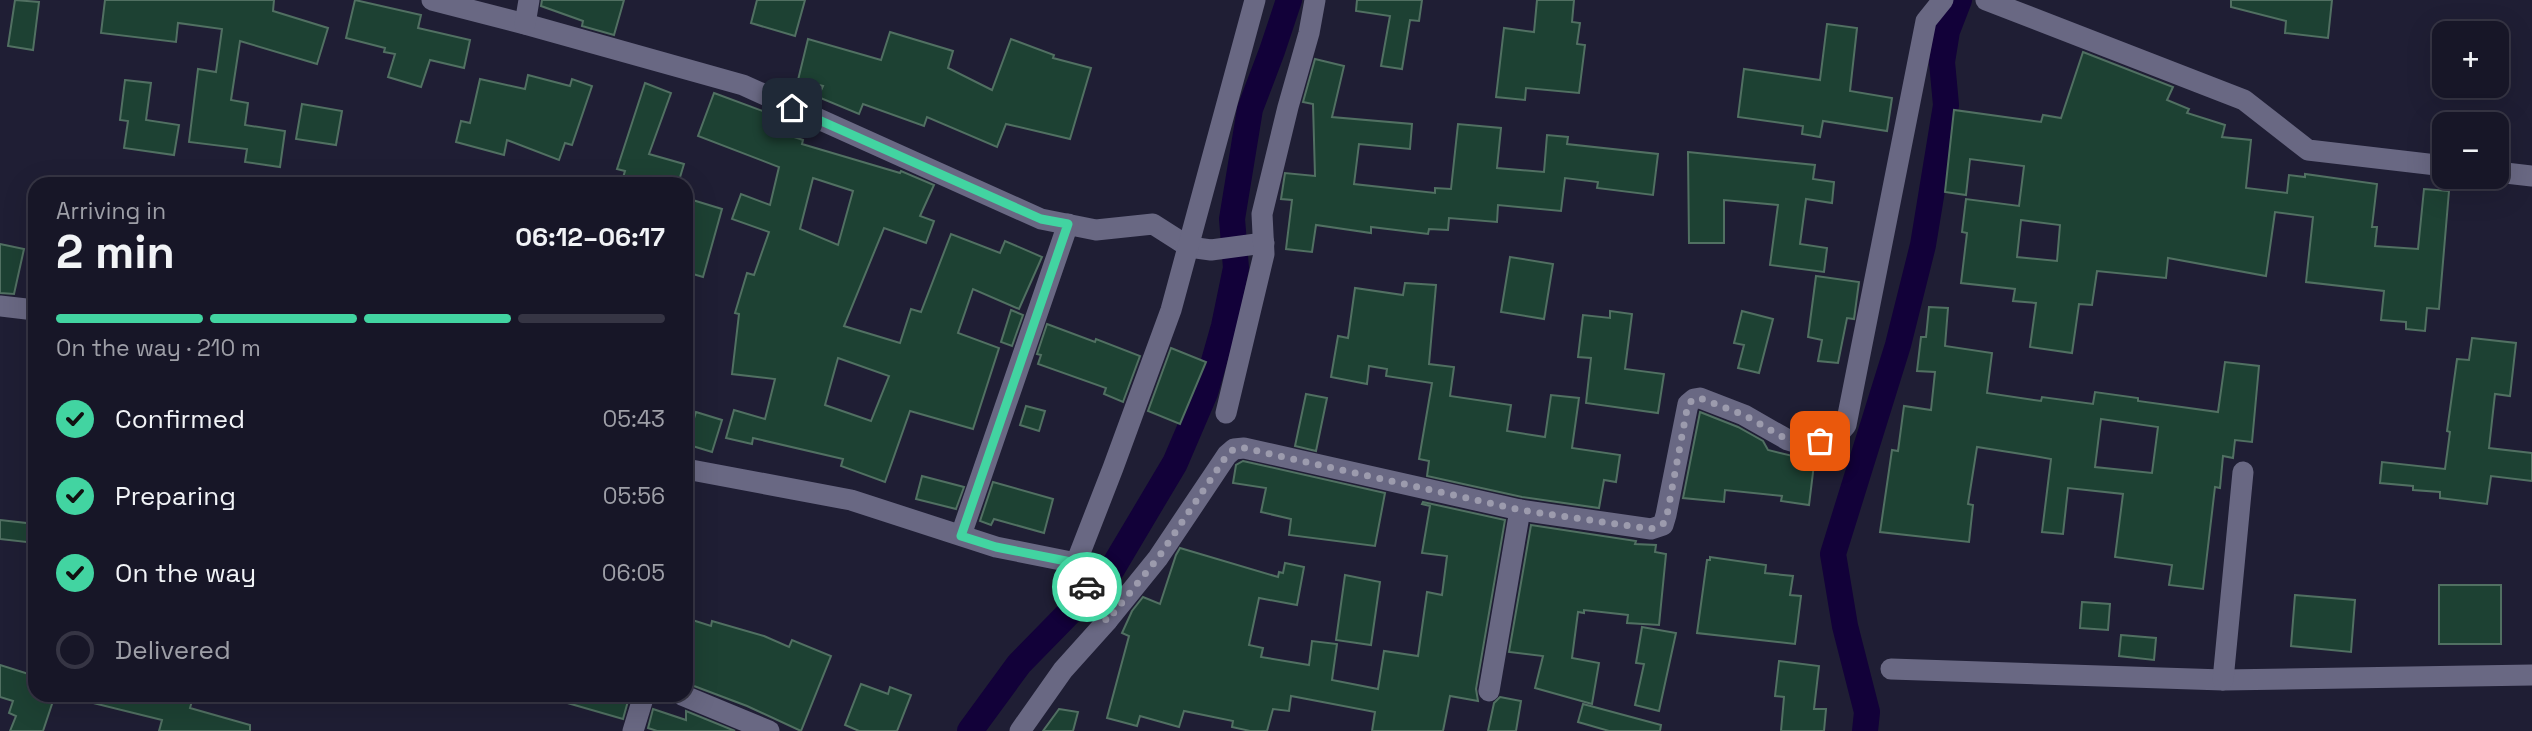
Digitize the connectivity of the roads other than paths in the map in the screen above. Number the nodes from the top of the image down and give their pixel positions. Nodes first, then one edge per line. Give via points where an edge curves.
1 (432, 0) edge
2 (529, 0) edge
3 (1255, 0) edge
4 (1315, 0) edge
5 (1943, 0) edge
6 (1986, 0) edge
7 (525, 24) junction
8 (2432, 164) edge
9 (2509, 173) edge
10 (2532, 176) edge
11 (1068, 224) junction
12 (1258, 245) junction
13 (1200, 248) junction
14 (1, 310) edge
15 (28, 310) edge
16 (1226, 413) dead end
17 (693, 470) edge
18 (2243, 472) dead end
19 (1520, 510) junction
20 (961, 536) junction
21 (1079, 570) junction
22 (1101, 612) junction
23 (1891, 669) dead end
24 (2532, 675) edge
25 (2223, 680) junction
26 (1489, 691) dead end
27 (693, 700) edge
28 (642, 702) edge
29 (633, 731) edge
30 (769, 731) edge
31 (1020, 731) edge

1 - 7 street
2 - 7 street
3 - 13 street
4 - 12 street
5 - 19 street via 1926,21 1846,425 1836,437 1804,445 1744,415 1694,399 1688,404 1663,524 1651,529
6 - 8 street via 2244,100 2308,150
7 - 11 street via 743,85 1041,219
9 - 10 street
11 - 13 street via 1096,230 1153,224
11 - 20 street
12 - 13 street
12 - 16 street via 1264,254
13 - 21 street via 1171,310
14 - 15 street
17 - 20 street via 851,500
18 - 25 street
19 - 22 street via 1234,449 1158,558
19 - 26 street
20 - 21 street
21 - 22 street
22 - 31 street
23 - 25 street
24 - 25 street
27 - 30 street
28 - 29 street

